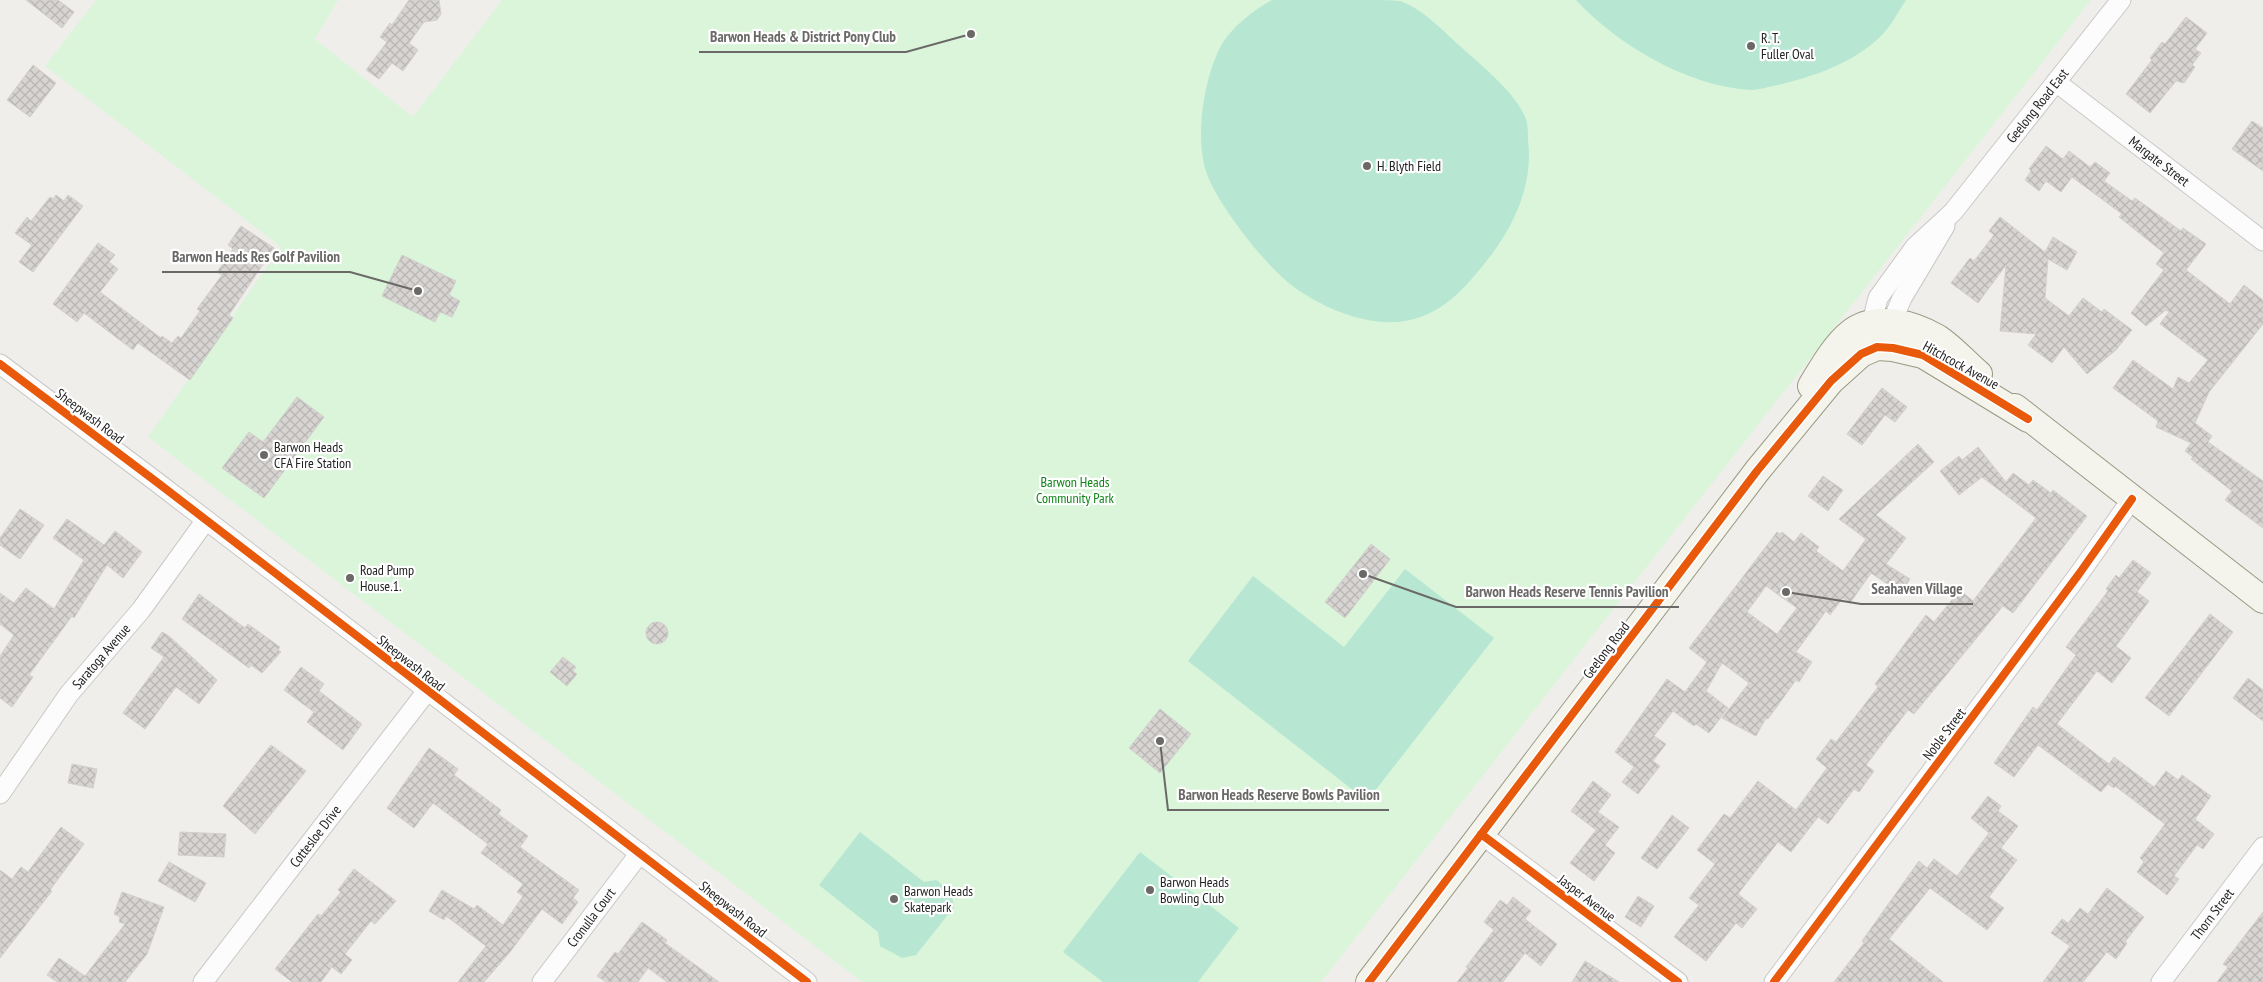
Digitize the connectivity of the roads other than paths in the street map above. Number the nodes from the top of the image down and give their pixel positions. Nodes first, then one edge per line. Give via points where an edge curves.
1 (2121, 0) edge
2 (2056, 82) junction
3 (2263, 240) edge
4 (1882, 322) junction
5 (1877, 347) junction
6 (0, 364) edge
7 (2028, 419) junction
8 (1758, 471) junction
9 (2132, 499) junction
10 (206, 520) junction
11 (2263, 600) edge
12 (427, 691) junction
13 (0, 794) edge
14 (1482, 834) junction
15 (2263, 847) edge
16 (640, 852) junction
17 (203, 982) edge
18 (542, 982) edge
19 (807, 982) edge
20 (1369, 982) edge
21 (1678, 982) edge
22 (1774, 982) edge
23 (2161, 982) edge

1 - 2 street, Geelong Road East
2 - 3 street, Margate Street
2 - 4 street, Geelong Road East via 1953,212 1915,247 1888,281 1878,298
4 - 5 street
4 - 7 street, Hitchcock Avenue via 1909,325 1938,338
4 - 8 street, Geelong Road via 1851,332 1840,343
5 - 7 street, Hitchcock Avenue via 1923,355
5 - 8 street, Geelong Road via 1862,354 1831,381
6 - 10 street, Sheepwash Road
7 - 9 street, Hitchcock Avenue
8 - 14 street, Geelong Road
9 - 11 street, Hitchcock Avenue
9 - 22 street, Noble Street
10 - 12 street, Sheepwash Road
10 - 13 street, Saratoga Avenue via 141,610 69,694
12 - 16 street, Sheepwash Road
12 - 17 street, Cottesloe Drive
14 - 20 street, Geelong Road
14 - 21 street, Jasper Avenue
15 - 23 street, Thorn Street
16 - 18 street, Cronulla Court
16 - 19 street, Sheepwash Road

